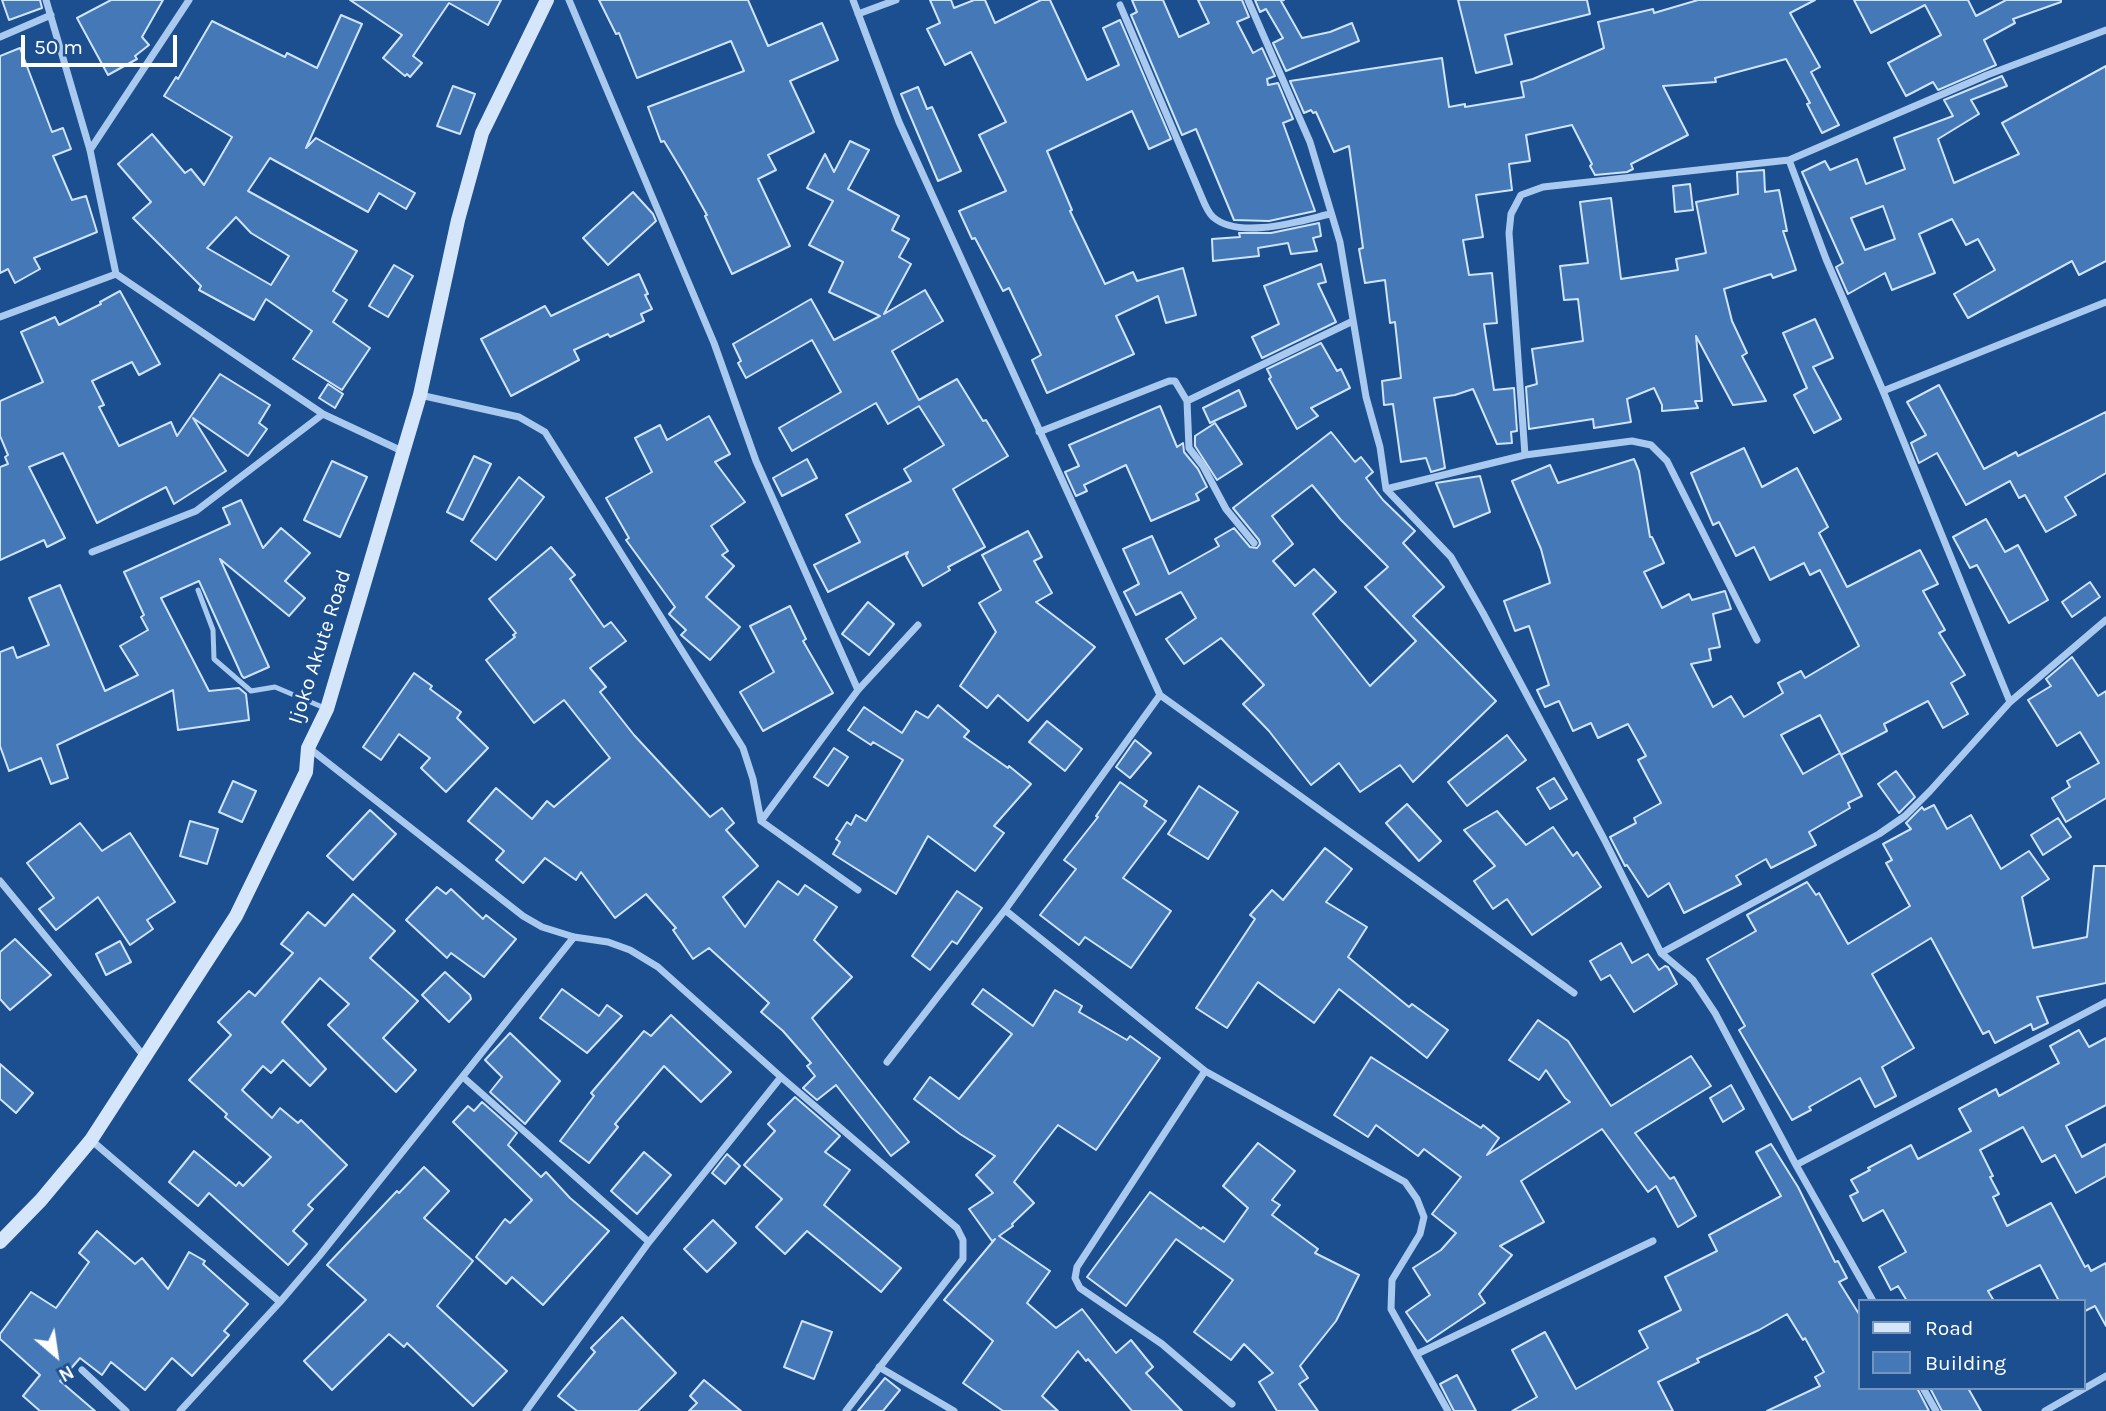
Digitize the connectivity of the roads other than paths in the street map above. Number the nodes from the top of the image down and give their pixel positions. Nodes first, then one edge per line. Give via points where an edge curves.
1 (46, 0) edge
2 (189, 0) edge
3 (547, 0) edge
4 (569, 0) edge
5 (853, 0) edge
6 (896, 0) edge
7 (1248, 0) edge
8 (1120, 5) dead end
9 (858, 14) junction
10 (51, 15) junction
11 (2106, 30) edge
12 (0, 37) edge
13 (90, 150) junction
14 (1789, 160) junction
15 (1330, 214) junction
16 (116, 274) junction
17 (2106, 302) edge
18 (0, 317) edge
19 (1353, 321) junction
20 (1883, 391) junction
21 (420, 395) junction
22 (1187, 401) junction
23 (323, 414) junction
24 (1040, 432) junction
25 (402, 451) junction
26 (1525, 455) junction
27 (1386, 489) junction
28 (1254, 543) dead end
29 (92, 552) dead end
30 (198, 590) dead end
31 (2106, 620) edge
32 (918, 625) dead end
33 (1757, 640) dead end
34 (858, 690) junction
35 (1160, 695) junction
36 (2010, 702) junction
37 (327, 709) junction
38 (308, 748) junction
39 (761, 821) junction
40 (0, 881) edge
41 (858, 890) dead end
42 (1005, 910) junction
43 (574, 937) junction
44 (1661, 953) junction
45 (1574, 993) dead end
46 (2106, 1002) edge
47 (144, 1055) junction
48 (887, 1062) dead end
49 (1205, 1071) junction
50 (463, 1077) junction
51 (781, 1077) junction
52 (91, 1140) junction
53 (1796, 1165) junction
54 (1653, 1241) dead end
55 (0, 1242) edge
56 (649, 1242) junction
57 (1872, 1299) edge
58 (281, 1302) junction
59 (1417, 1354) junction
60 (879, 1367) junction
61 (82, 1370) dead end
62 (2106, 1376) edge
63 (2085, 1388) edge
64 (1924, 1390) edge
65 (2082, 1390) edge
66 (1232, 1404) dead end
67 (125, 1411) edge
68 (180, 1411) edge
69 (526, 1411) edge
70 (846, 1411) edge
71 (954, 1411) edge
72 (1448, 1411) edge
73 (1936, 1411) edge
74 (2045, 1411) edge

1 - 10 street
2 - 13 street
3 - 21 main road, Ijoko Akute Road via 482,133
4 - 34 street via 714,343 756,461
5 - 9 street
6 - 9 street
7 - 15 street via 1310,142
8 - 15 street via 1213,217 1233,226 1256,228
9 - 24 street via 899,122
10 - 12 street
10 - 13 street
11 - 14 street via 1987,75
13 - 16 street
14 - 20 street
14 - 26 street via 1543,187 1521,195 1508,233
15 - 19 street via 1340,242
16 - 18 street
16 - 23 street
17 - 20 street
19 - 22 street
19 - 27 street
20 - 36 street
21 - 25 main road, Ijoko Akute Road
21 - 39 street via 519,417 545,432 743,748
22 - 24 street via 1179,385 1169,381
22 - 28 street via 1189,448 1226,509
23 - 25 street
23 - 29 street via 196,510
24 - 35 street
25 - 37 main road, Ijoko Akute Road
26 - 27 street
26 - 33 street via 1632,441 1651,445 1667,461
27 - 44 street via 1451,557
30 - 37 lane via 213,630 214,659 251,691 275,687
31 - 36 street
32 - 34 street
34 - 39 street
35 - 42 street
35 - 45 street
36 - 44 street via 1905,816
37 - 38 main road, Ijoko Akute Road
38 - 43 street via 523,916
38 - 47 main road, Ijoko Akute Road via 306,772 236,916
39 - 41 street
40 - 47 street
42 - 48 street
42 - 49 street
43 - 50 street
43 - 51 street via 608,942 658,967
44 - 53 street via 1693,980
46 - 53 street
47 - 52 main road, Ijoko Akute Road
49 - 59 street via 1405,1182 1424,1217 1420,1234 1392,1280 1391,1309
49 - 66 street via 1077,1267 1075,1278 1080,1289 1162,1344
50 - 56 street
50 - 58 street
51 - 56 street
51 - 60 street via 957,1228 963,1240 963,1259
52 - 55 main road, Ijoko Akute Road
52 - 58 street
53 - 57 street
54 - 59 street
56 - 69 street
58 - 68 street
59 - 72 street
60 - 70 street
60 - 71 street
61 - 67 street
62 - 63 street
64 - 73 street
65 - 74 street

